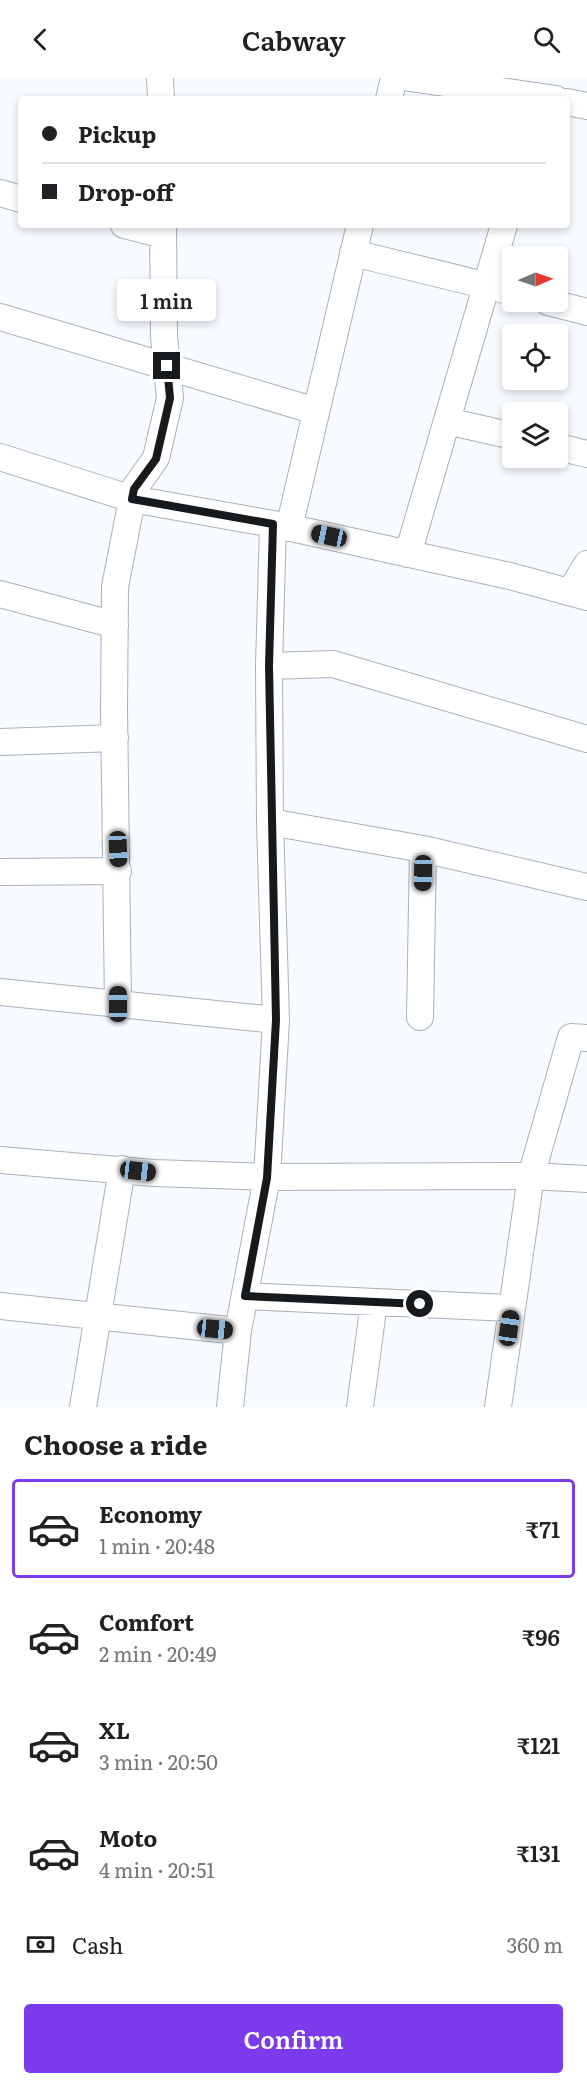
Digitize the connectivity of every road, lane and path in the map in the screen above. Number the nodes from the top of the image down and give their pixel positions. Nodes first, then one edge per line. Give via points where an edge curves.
1 (160, 78) edge
2 (394, 78) edge
3 (410, 78) edge
4 (161, 96) edge
5 (390, 96) edge
6 (532, 96) edge
7 (570, 103) edge
8 (587, 106) edge
9 (0, 193) edge
10 (18, 198) edge
11 (147, 228) edge
12 (359, 228) edge
13 (503, 228) edge
14 (163, 230) edge
15 (353, 253) junction
16 (486, 285) junction
17 (502, 289) edge
18 (568, 307) edge
19 (587, 312) edge
20 (0, 317) edge
21 (167, 366) junction
22 (316, 411) junction
23 (447, 421) junction
24 (502, 434) edge
25 (568, 449) edge
26 (587, 454) edge
27 (0, 457) edge
28 (132, 499) junction
29 (281, 526) junction
30 (408, 554) junction
31 (587, 564) edge
32 (0, 594) edge
33 (579, 594) edge
34 (115, 625) junction
35 (269, 666) junction
36 (115, 738) junction
37 (587, 738) edge
38 (0, 742) edge
39 (270, 822) junction
40 (423, 849) junction
41 (118, 871) junction
42 (0, 873) edge
43 (587, 887) edge
44 (0, 992) edge
45 (118, 1004) junction
46 (420, 1017) dead end
47 (276, 1020) junction
48 (587, 1038) edge
49 (0, 1160) edge
50 (122, 1169) junction
51 (531, 1176) junction
52 (267, 1178) junction
53 (587, 1179) edge
54 (245, 1296) junction
55 (374, 1302) junction
56 (0, 1306) edge
57 (512, 1308) junction
58 (99, 1316) junction
59 (238, 1331) junction
60 (83, 1407) edge
61 (230, 1407) edge
62 (360, 1407) edge
63 (498, 1407) edge

1 - 4 street
2 - 5 street
3 - 6 street
7 - 8 street
9 - 10 street
11 - 14 street
12 - 15 street
13 - 16 street
14 - 21 street
15 - 16 street
15 - 22 street
16 - 17 street
16 - 23 street
18 - 19 street
20 - 21 street
21 - 22 street
21 - 28 street via 170,398 156,459 134,489
22 - 29 street
23 - 24 street
23 - 30 street
25 - 26 street
27 - 28 street
28 - 29 street
28 - 34 street via 115,587
29 - 30 street
29 - 35 street
30 - 33 street
31 - 33 street
32 - 34 street
34 - 36 street
35 - 37 street via 333,664
35 - 39 street
36 - 38 street
36 - 41 street
39 - 40 street
39 - 47 street
40 - 43 street
40 - 46 street
41 - 42 street
41 - 45 street
44 - 45 street
45 - 47 street
47 - 52 street
48 - 51 street via 571,1037
49 - 50 street
50 - 52 street
50 - 58 street
51 - 52 street
51 - 53 street
51 - 57 street
52 - 54 street
54 - 55 street
54 - 59 street
55 - 57 street
55 - 62 street
56 - 58 street
57 - 63 street
58 - 59 street
58 - 60 street
59 - 61 street

